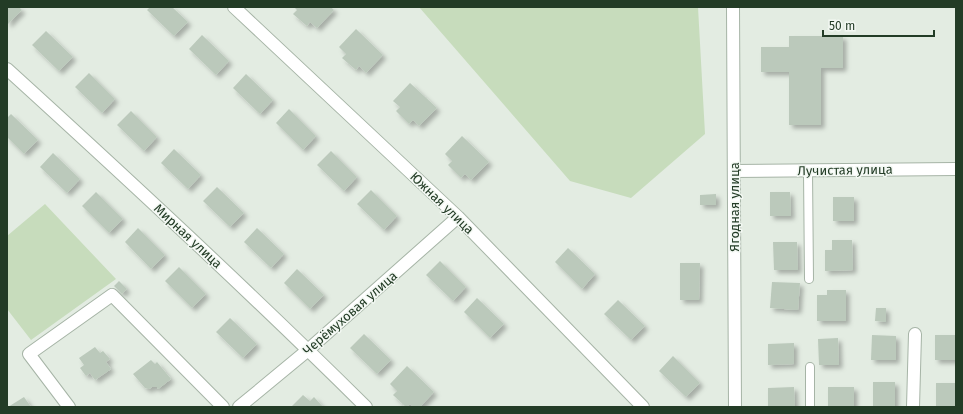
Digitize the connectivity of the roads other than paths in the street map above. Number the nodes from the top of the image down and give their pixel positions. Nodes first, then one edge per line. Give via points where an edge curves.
1 (234, 7) edge
2 (733, 7) edge
3 (7, 69) edge
4 (956, 169) edge
5 (808, 171) junction
6 (734, 172) junction
7 (458, 217) junction
8 (809, 279) dead end
9 (915, 334) dead end
10 (308, 350) junction
11 (810, 367) dead end
12 (69, 407) edge
13 (223, 407) edge
14 (239, 407) edge
15 (366, 407) edge
16 (642, 407) edge
17 (735, 407) edge
18 (810, 407) edge
19 (913, 407) edge

1 - 7 street, Южная улица
2 - 6 street, Ягодная улица
3 - 10 street, Мирная улица
4 - 5 street, Лучистая улица
5 - 6 street, Лучистая улица
5 - 8 lane
6 - 17 street, Ягодная улица
7 - 10 street, Черёмуховая улица
7 - 16 street, Южная улица
9 - 19 street
10 - 14 street, Черёмуховая улица
10 - 15 street, Мирная улица
11 - 18 lane
12 - 13 street via 29,354 112,296

